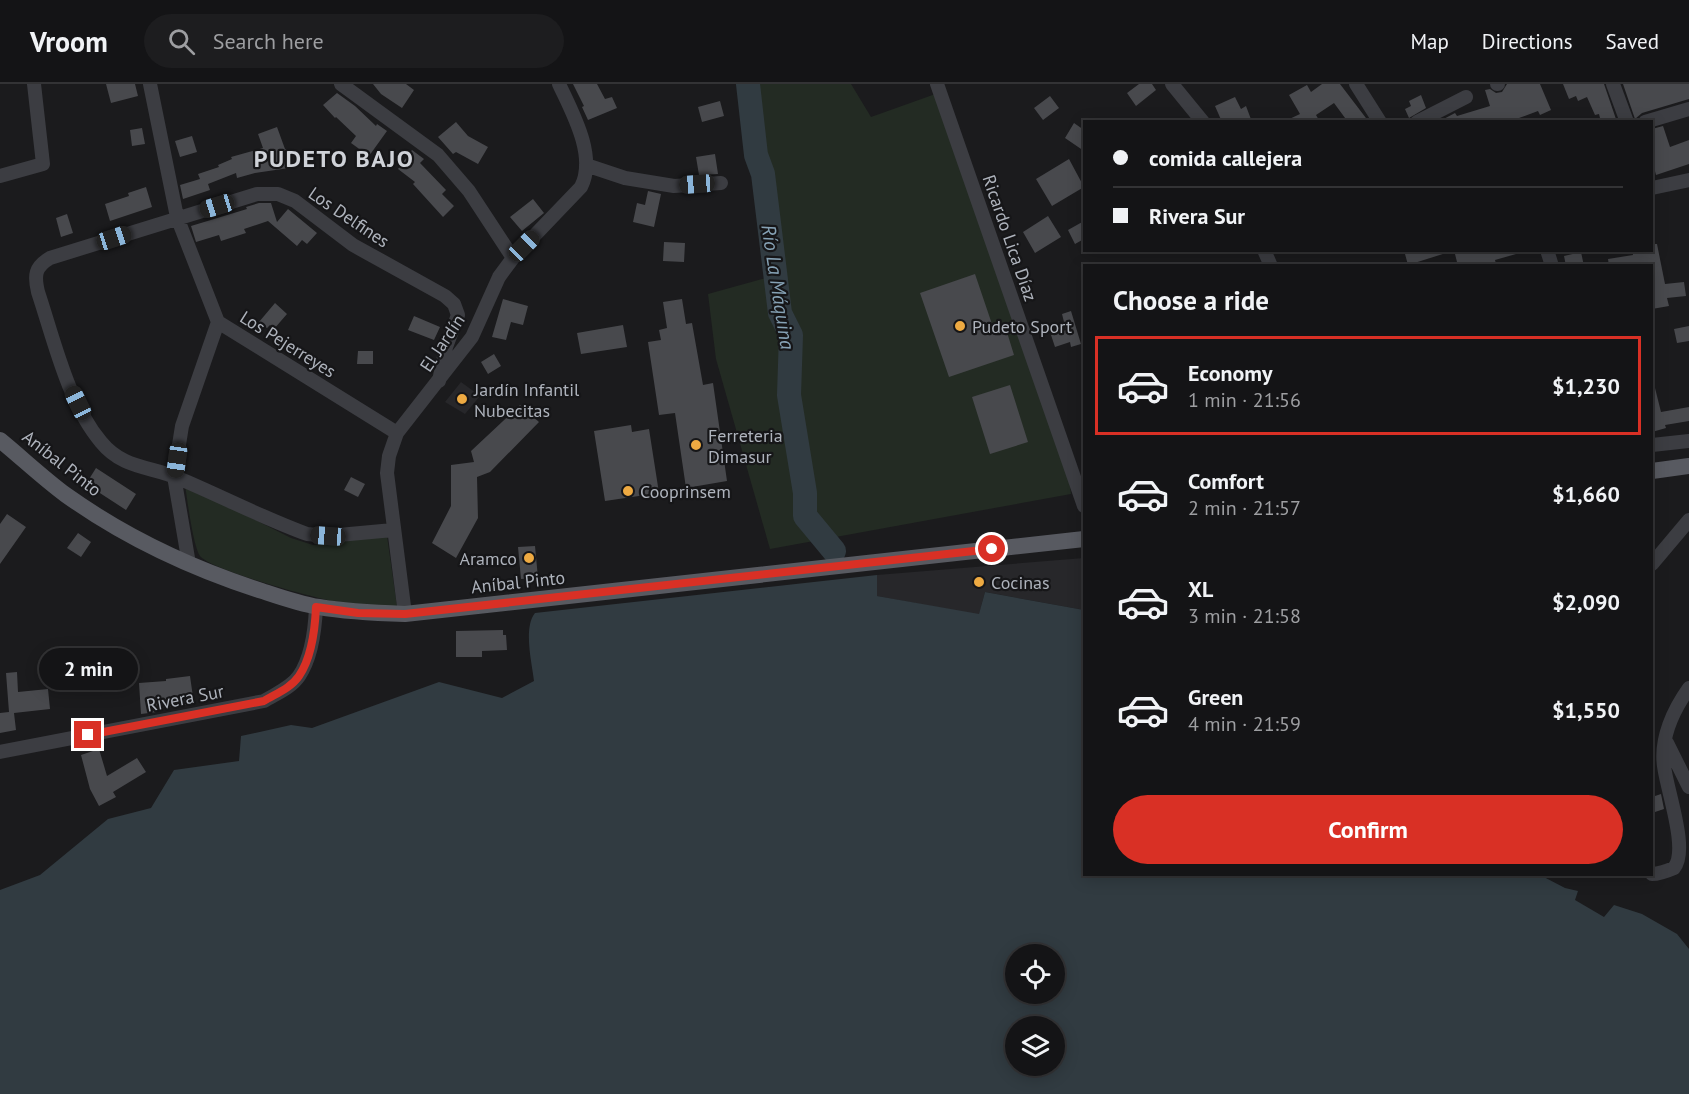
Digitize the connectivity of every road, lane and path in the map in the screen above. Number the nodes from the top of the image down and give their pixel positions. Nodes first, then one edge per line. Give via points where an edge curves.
1 (33, 84) edge
2 (150, 84) edge
3 (342, 84) edge
4 (558, 84) edge
5 (937, 84) edge
6 (1172, 84) edge
7 (1356, 84) edge
8 (1613, 84) edge
9 (1466, 98) dead end
10 (1689, 109) edge
11 (1201, 120) edge
12 (1379, 120) edge
13 (1421, 120) edge
14 (1626, 120) edge
15 (1652, 120) edge
16 (586, 165) junction
17 (0, 176) edge
18 (1689, 180) edge
19 (721, 183) dead end
20 (1653, 187) edge
21 (177, 217) junction
22 (513, 258) junction
23 (218, 322) junction
24 (439, 381) junction
25 (397, 433) junction
26 (0, 440) edge
27 (1689, 441) edge
28 (1653, 445) edge
29 (1689, 466) edge
30 (1653, 471) edge
31 (174, 477) junction
32 (1083, 503) edge
33 (1689, 520) edge
34 (393, 530) junction
35 (1083, 539) edge
36 (1653, 563) edge
37 (189, 564) junction
38 (316, 607) junction
39 (405, 614) junction
40 (1689, 688) edge
41 (1665, 739) junction
42 (0, 752) edge
43 (1689, 787) edge
44 (1653, 874) edge

1 - 17 street via 43,164
2 - 21 street, Los Pejerreyes
3 - 22 street via 438,155 469,191
4 - 16 street via 583,139
5 - 32 street, Ricardo Lica Díaz
6 - 11 street
7 - 12 street
8 - 14 street
9 - 13 street
10 - 15 street
16 - 19 street via 625,178 674,186
16 - 22 street, El Jardín via 580,187
18 - 20 street
21 - 23 street, Los Pejerreyes
21 - 24 street, Los Delfines via 257,194 278,194 295,201 353,245 454,304 458,315
21 - 31 street, Los Delfines via 50,258 39,265 35,279 70,386 92,431 111,454
22 - 24 street, El Jardín via 499,277 472,337
23 - 25 street, Los Pejerreyes
23 - 31 street via 182,426
24 - 25 street, El Jardín
25 - 34 street, El Jardín via 387,473
26 - 37 main road, Aníbal Pinto via 75,501
27 - 28 street
29 - 30 main road
31 - 34 street, Los Delfines via 307,534
31 - 37 street
33 - 36 street
34 - 39 street, El Jardín
35 - 39 main road, Aníbal Pinto
37 - 38 main road, Aníbal Pinto
38 - 39 main road, Aníbal Pinto
38 - 42 street, Rivera Sur via 315,631 299,676 264,701
40 - 41 street via 1671,718
41 - 43 street
41 - 44 street via 1664,766 1684,822 1687,848 1677,867

